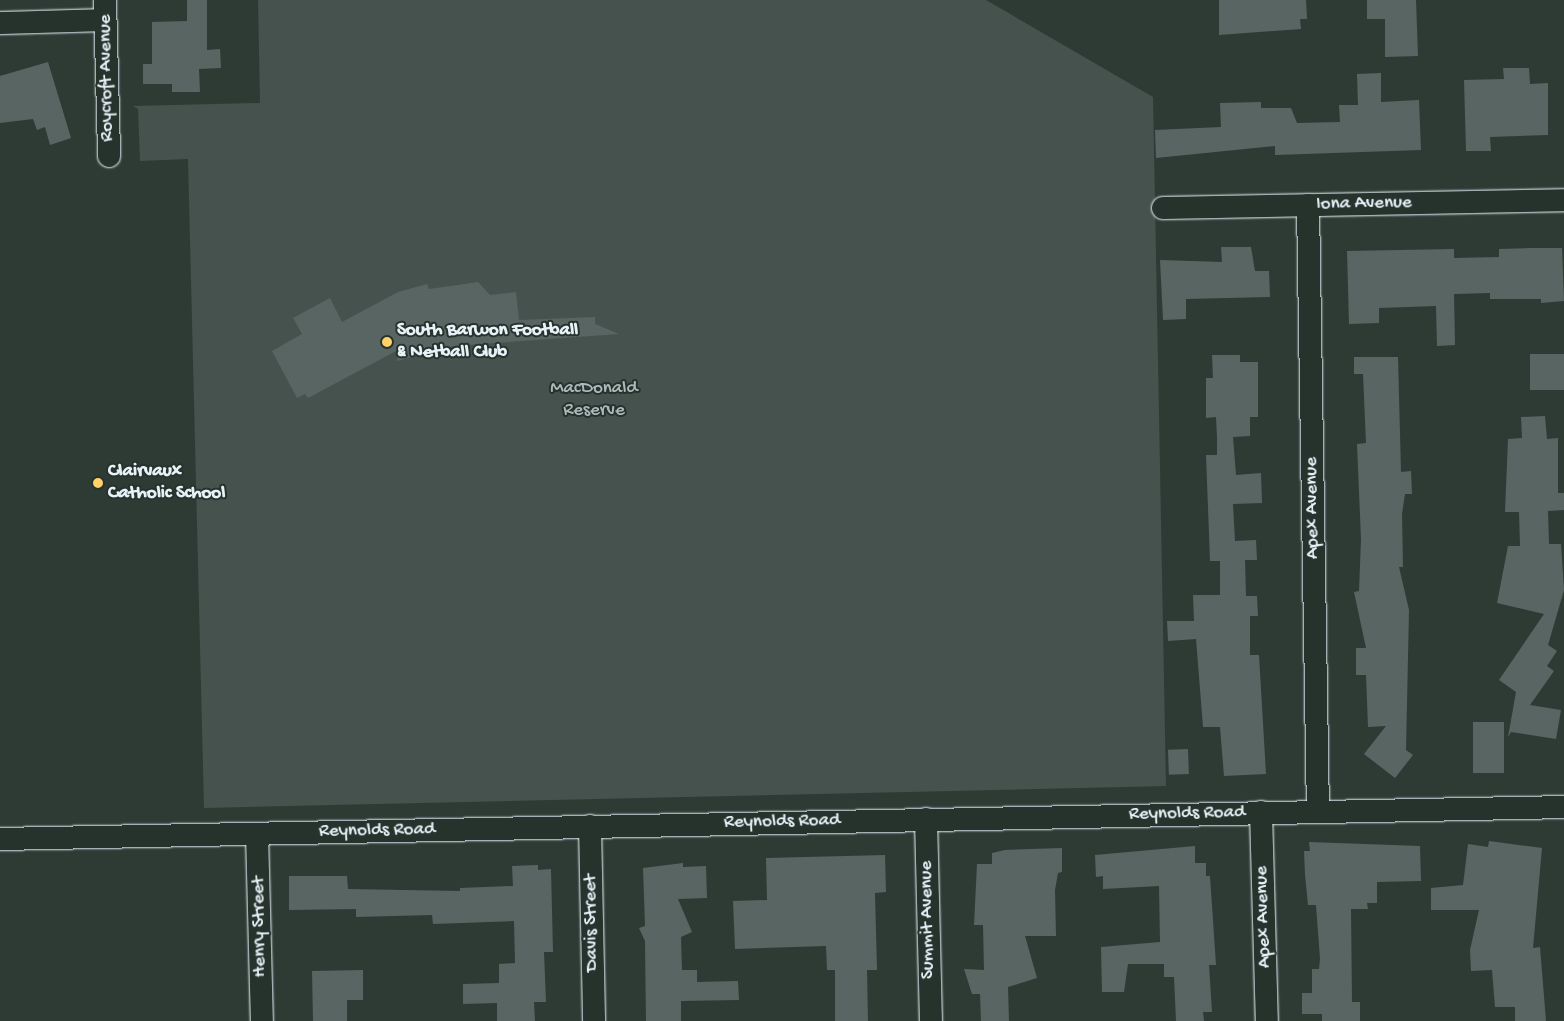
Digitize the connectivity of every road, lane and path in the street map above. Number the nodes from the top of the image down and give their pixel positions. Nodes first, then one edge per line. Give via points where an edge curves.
1 (105, 10) edge
2 (0, 22) edge
3 (109, 156) dead end
4 (1564, 200) edge
5 (1308, 205) junction
6 (1164, 208) dead end
7 (1564, 806) edge
8 (1261, 812) junction
9 (1318, 812) junction
10 (926, 819) junction
11 (590, 826) junction
12 (257, 834) junction
13 (0, 839) edge
14 (262, 1021) edge
15 (594, 1021) edge
16 (931, 1021) edge
17 (1267, 1021) edge

1 - 2 street
1 - 3 street, Roycroft Avenue
4 - 5 street, Iona Avenue
5 - 6 street, Iona Avenue
5 - 9 street, Apex Avenue
7 - 9 street, Reynolds Road
8 - 9 street, Reynolds Road
8 - 10 street, Reynolds Road
8 - 17 street, Apex Avenue
10 - 11 street, Reynolds Road
10 - 16 street, Summit Avenue
11 - 12 street, Reynolds Road
11 - 15 street, Davis Street
12 - 13 street, Reynolds Road
12 - 14 street, Henry Street

